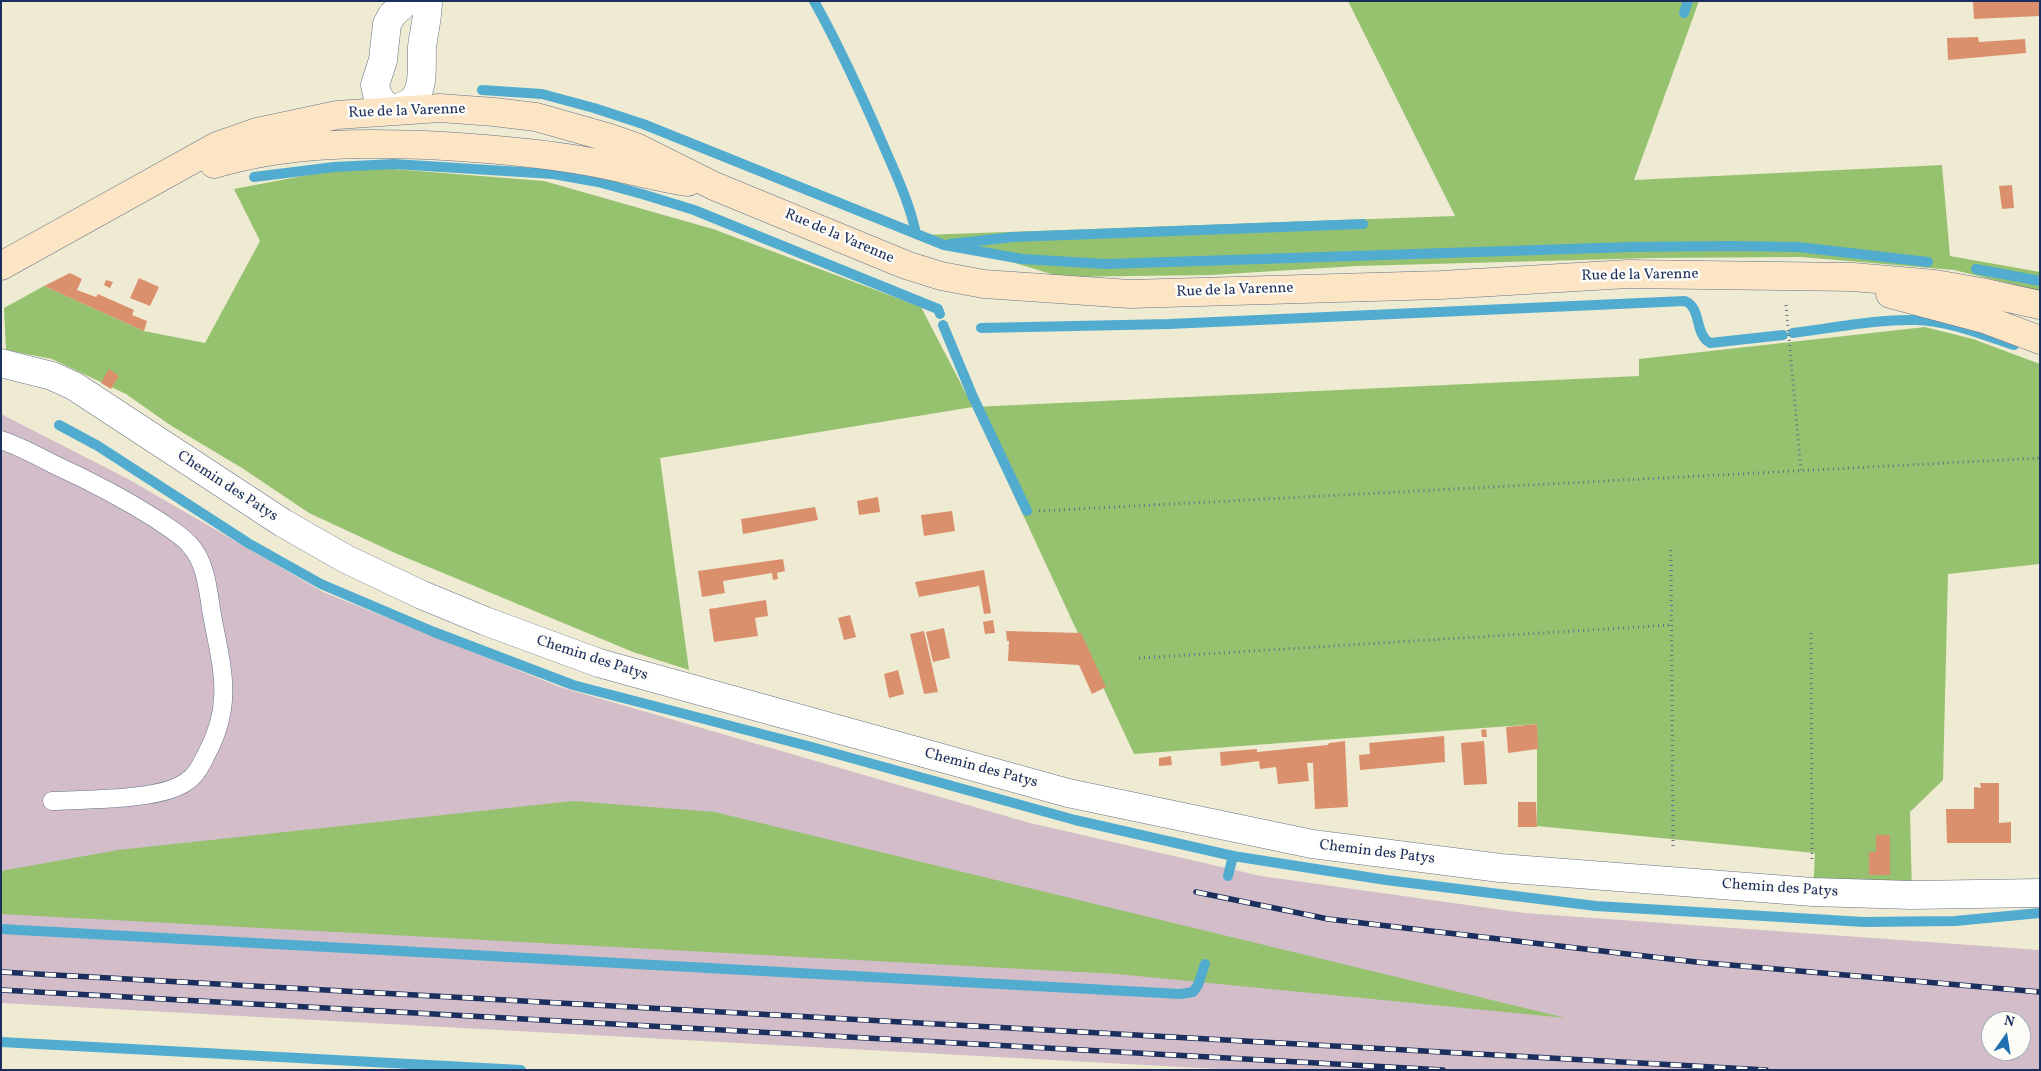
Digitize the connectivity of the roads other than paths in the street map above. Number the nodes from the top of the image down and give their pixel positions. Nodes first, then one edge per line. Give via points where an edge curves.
1 (407, 1) edge
2 (428, 1) edge
3 (392, 110) junction
4 (394, 144) junction
5 (159, 180) junction
6 (714, 186) junction
7 (1, 266) edge
8 (1779, 277) junction
9 (2040, 305) edge
10 (1984, 318) junction
11 (2040, 325) edge
12 (2040, 340) edge
13 (1, 363) edge
14 (1, 440) edge
15 (52, 801) dead end
16 (2040, 893) edge

1 - 3 street via 392,14 387,24 375,85 382,102
2 - 3 street via 418,90 414,99
3 - 4 street
3 - 5 street, Rue de la Varenne via 337,115 257,132 217,146
3 - 6 street, Rue de la Varenne via 440,108 536,117 638,148
4 - 5 street, Rue de la Varenne via 282,148 232,158
4 - 6 street, Rue de la Varenne via 468,147 554,156
5 - 7 street, Rue de la Varenne
6 - 8 street, Rue de la Varenne via 906,265 984,284 1130,294 1440,285 1628,274
8 - 9 street, Rue de la Varenne via 1853,277 1935,284
8 - 10 street, Rue de la Varenne via 1876,290
10 - 11 street via 2013,319
10 - 12 street, Rue de la Varenne
13 - 16 street, Chemin des Patys via 52,376 74,386 283,523 346,559 485,621 599,663 1068,793 1303,842 1500,868 1812,892 1912,895
14 - 15 lane via 128,502 189,544 199,558 208,589 222,663 220,721 197,772 186,782 143,795

